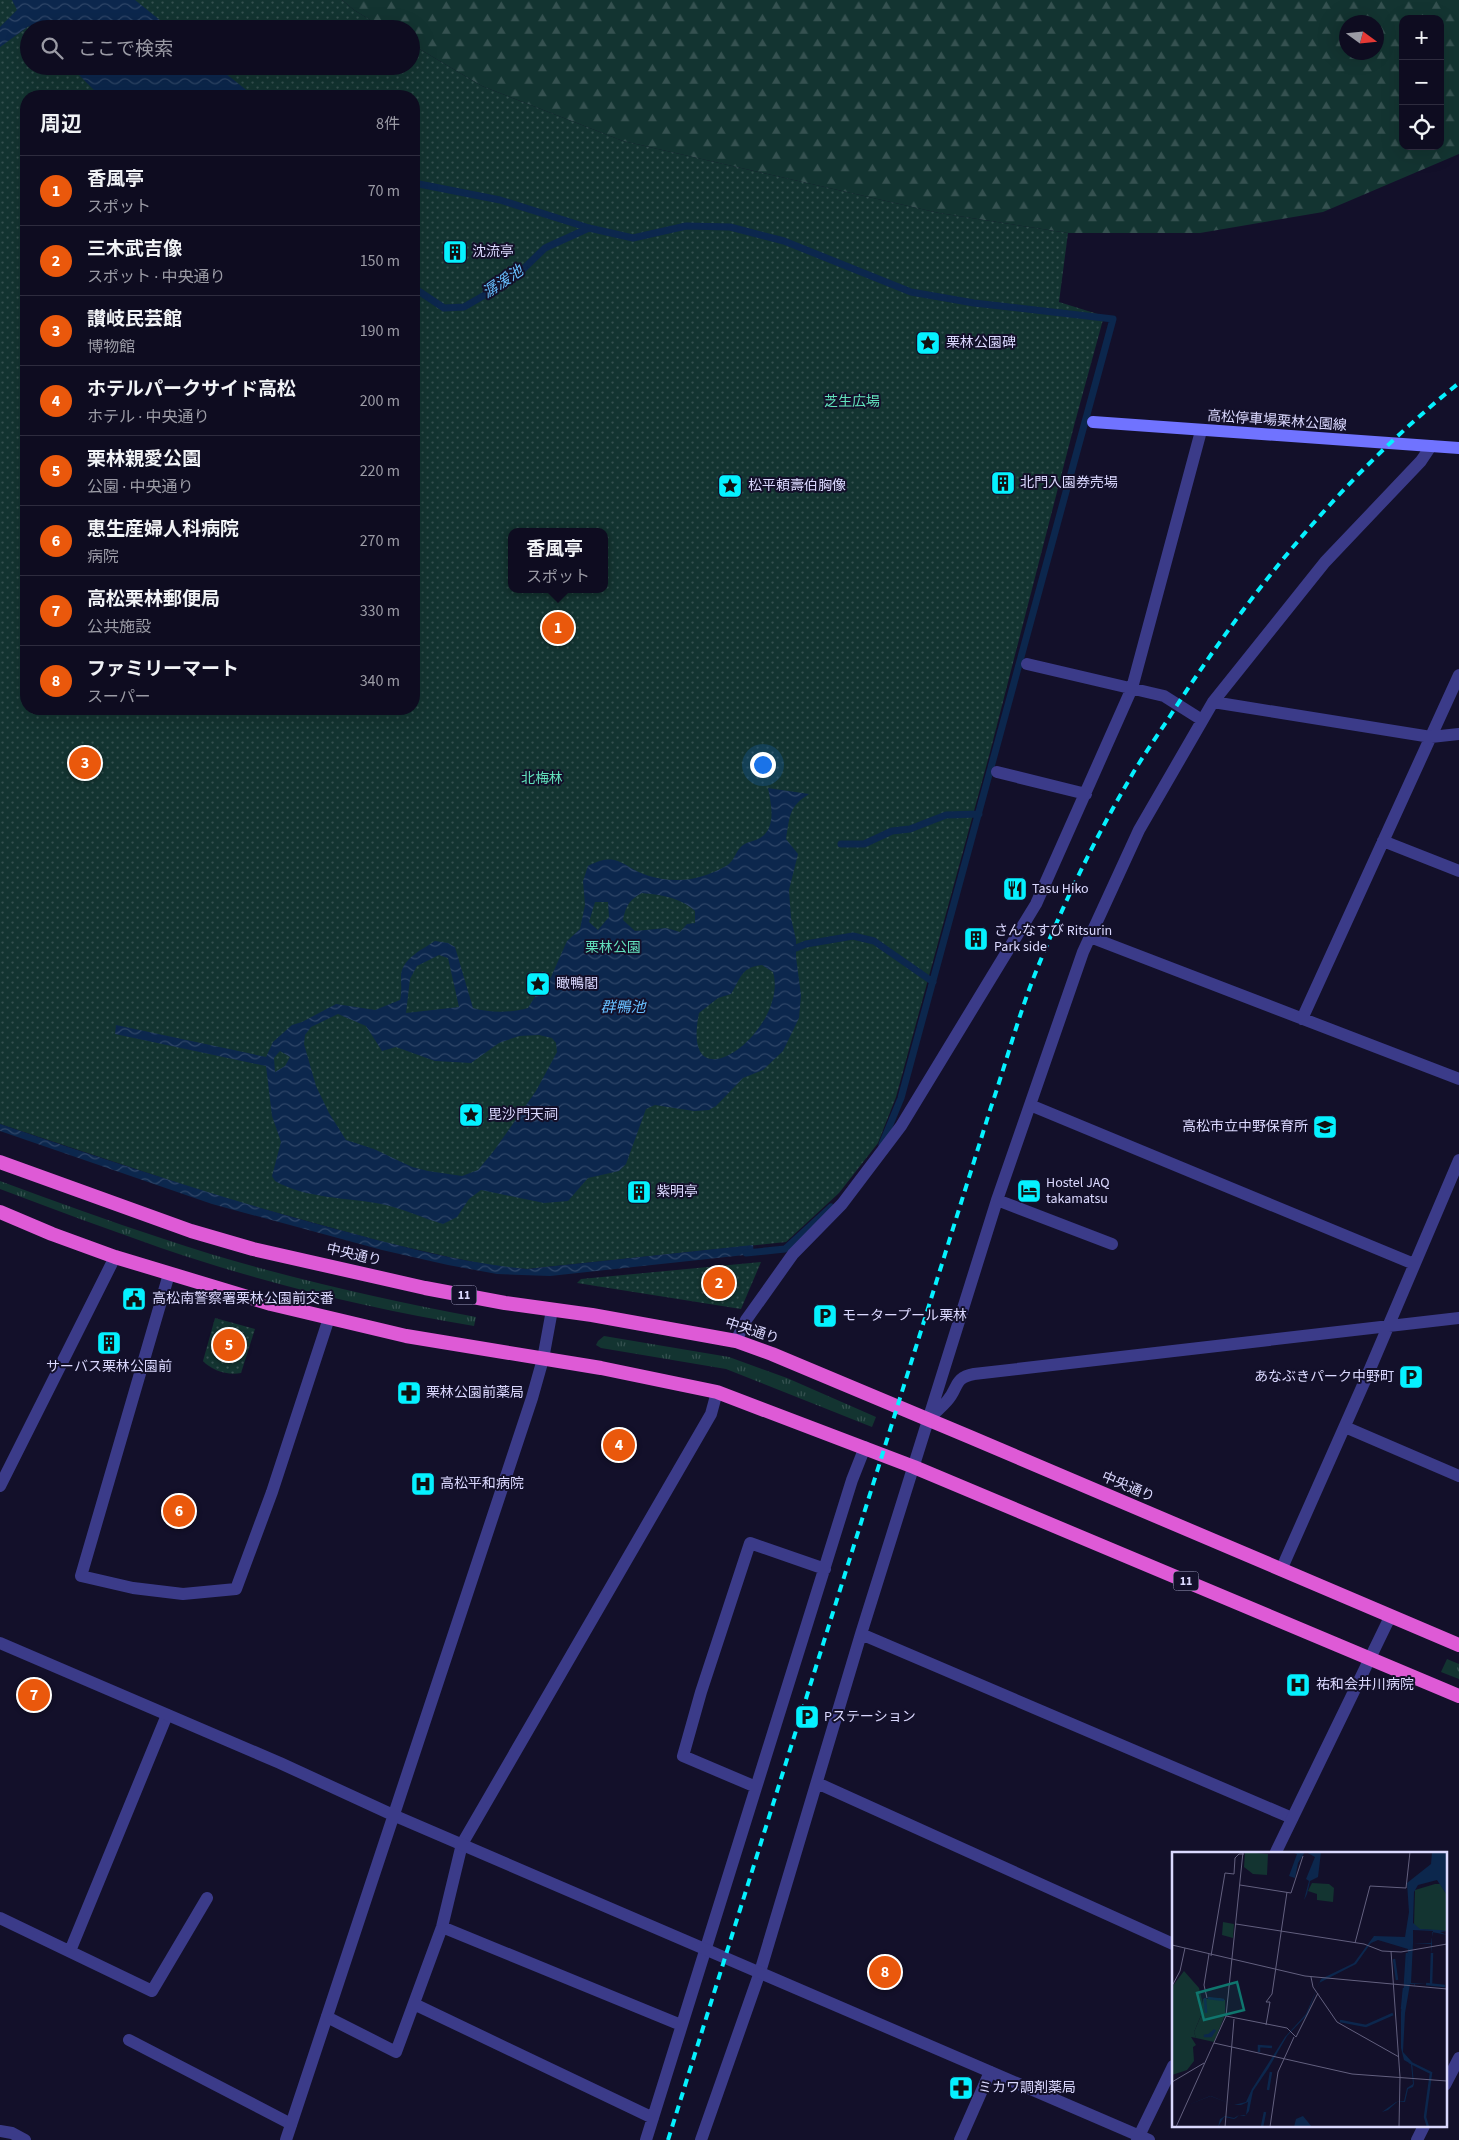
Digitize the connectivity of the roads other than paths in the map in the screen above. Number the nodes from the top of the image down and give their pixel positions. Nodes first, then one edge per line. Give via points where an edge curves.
1 (1093, 422) dead end
2 (1201, 431) junction
3 (1430, 446) junction
4 (1459, 448) edge
5 (1027, 664) dead end
6 (1459, 675) edge
7 (1132, 688) junction
8 (1213, 702) junction
9 (1202, 720) junction
10 (1459, 734) edge
11 (1431, 737) junction
12 (997, 772) dead end
13 (1086, 794) junction
14 (1383, 841) junction
15 (1459, 871) edge
16 (1090, 936) junction
17 (1302, 1019) junction
18 (1459, 1080) edge
19 (1030, 1105) junction
20 (1459, 1160) edge
21 (0, 1162) edge
22 (997, 1200) junction
23 (0, 1212) edge
24 (1112, 1244) dead end
25 (115, 1257) junction
26 (1414, 1264) junction
27 (169, 1274) junction
28 (552, 1310) junction
29 (329, 1318) junction
30 (1459, 1318) edge
31 (1389, 1324) junction
32 (736, 1341) junction
33 (543, 1359) junction
34 (717, 1392) junction
35 (928, 1419) junction
36 (1345, 1427) junction
37 (865, 1447) junction
38 (914, 1467) junction
39 (1459, 1476) edge
40 (0, 1486) edge
41 (825, 1569) junction
42 (1281, 1570) junction
43 (1390, 1617) junction
44 (861, 1634) junction
45 (0, 1643) edge
46 (1459, 1645) edge
47 (1370, 1659) junction
48 (1459, 1696) edge
49 (167, 1715) junction
50 (817, 1783) junction
51 (756, 1787) junction
52 (393, 1815) junction
53 (1292, 1818) junction
54 (462, 1844) junction
55 (1276, 1852) edge
56 (207, 1898) dead end
57 (0, 1918) edge
58 (442, 1927) junction
59 (1172, 1944) edge
60 (706, 1949) junction
61 (70, 1951) junction
62 (760, 1972) junction
63 (414, 2004) junction
64 (327, 2017) junction
65 (681, 2025) junction
66 (129, 2040) dead end
67 (1459, 2058) edge
68 (1172, 2068) edge
69 (990, 2072) junction
70 (1446, 2083) edge
71 (653, 2118) junction
72 (291, 2124) junction
73 (0, 2131) edge
74 (1142, 2139) edge
75 (25, 2140) edge
76 (286, 2140) edge
77 (646, 2140) edge
78 (701, 2140) edge
79 (960, 2140) edge

1 - 2 main road, 高松停車場栗林公園線
2 - 3 main road, 高松停車場栗林公園線
2 - 7 street
3 - 4 main road, 高松停車場栗林公園線
3 - 8 street via 1421,461 1325,562
5 - 7 street
6 - 11 street
7 - 9 street via 1164,696
7 - 13 street
8 - 9 street
8 - 11 street
9 - 16 street via 1139,830
10 - 11 street
11 - 14 street
12 - 13 street
13 - 32 street via 1036,904 901,1126 842,1204 793,1254 746,1320
14 - 15 street
14 - 17 street
16 - 17 street
16 - 19 street
17 - 18 street
19 - 22 street
19 - 26 street
20 - 26 street
21 - 28 highway, 中央通り / 11 via 191,1231 253,1249 425,1288
22 - 24 street
22 - 35 street
23 - 25 highway, 11
25 - 27 highway, 11
25 - 40 street
26 - 31 street
27 - 29 highway, 11
27 - 29 street via 81,1576 133,1588 183,1594 236,1589 272,1492
28 - 32 highway, 中央通り / 11
28 - 33 street
29 - 33 highway, 11 via 406,1336
30 - 31 street
31 - 35 street via 974,1374 958,1381 949,1400
31 - 36 street
32 - 35 highway, 中央通り / 11
33 - 34 highway, 11
33 - 52 street
34 - 37 highway, 11
34 - 54 street via 712,1414
35 - 38 street
35 - 42 highway, 中央通り / 11
36 - 39 street
36 - 42 street
37 - 38 highway, 11
37 - 41 street
38 - 44 street
38 - 47 highway, 11
41 - 51 street
41 - 51 street via 750,1544 701,1692 683,1756
42 - 43 highway, 中央通り / 11
43 - 46 highway, 中央通り / 11
43 - 47 street
44 - 50 street
44 - 53 street
45 - 49 street
47 - 48 highway, 11
47 - 53 street
49 - 52 street
49 - 61 street
50 - 59 street
50 - 62 street
51 - 60 street
52 - 54 street
52 - 64 street
53 - 55 street
54 - 58 street
54 - 60 street
56 - 61 street via 152,1992
57 - 61 street
58 - 63 street
58 - 65 street
60 - 62 street
60 - 65 street
62 - 69 street
62 - 78 street
63 - 64 street via 396,2052
63 - 71 street
64 - 72 street
65 - 71 street
66 - 72 street
67 - 70 street
68 - 74 street
69 - 74 street
69 - 79 street
71 - 77 street
72 - 76 street
73 - 75 street

